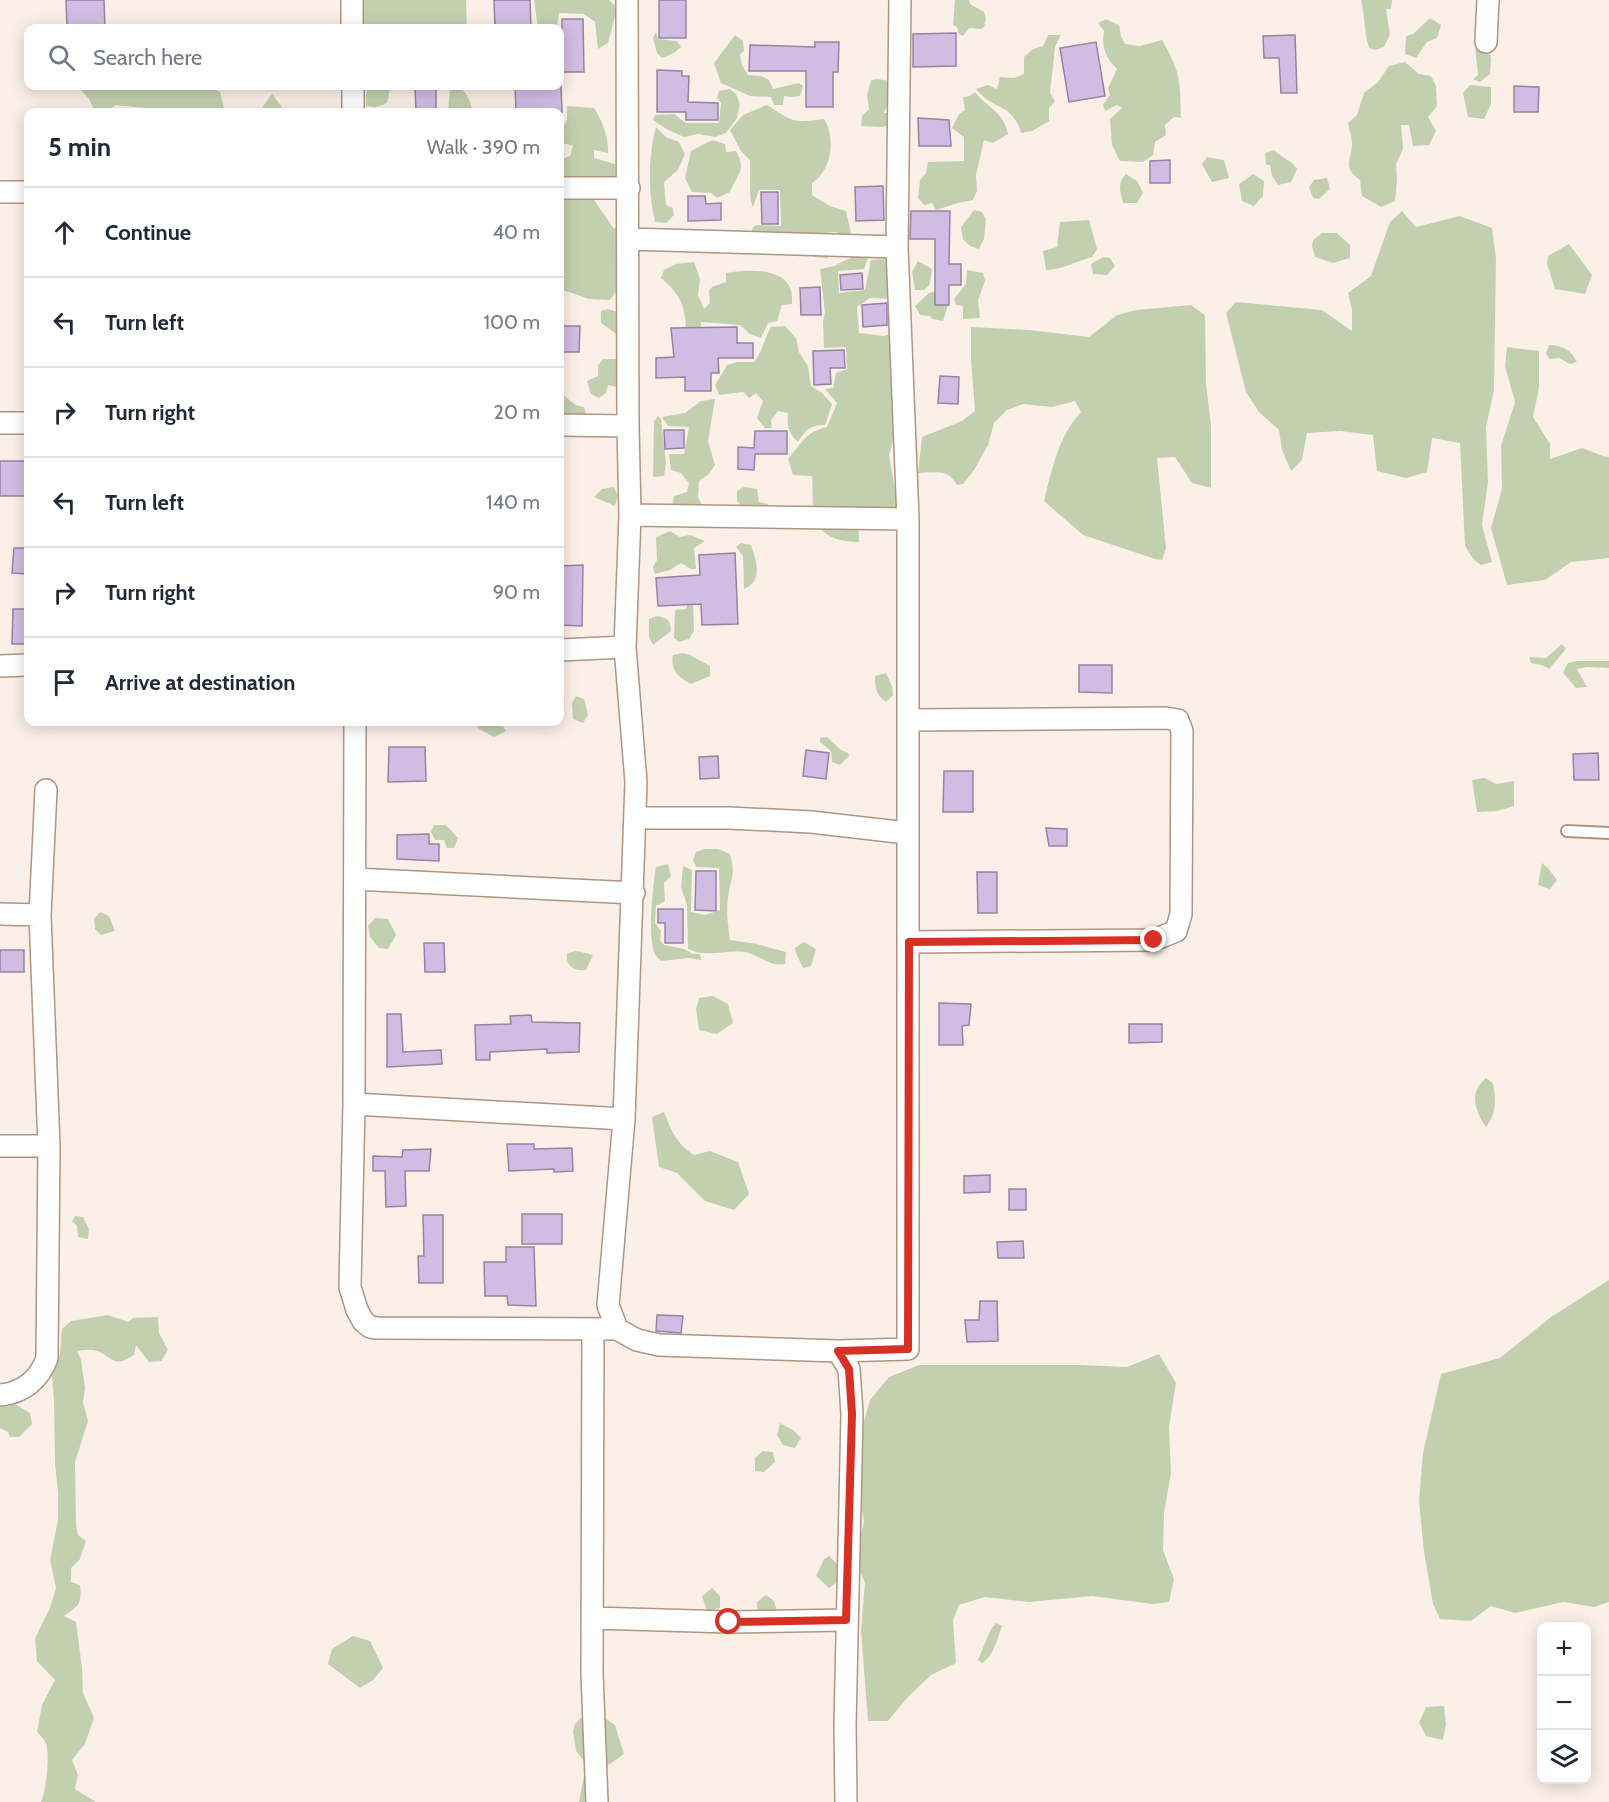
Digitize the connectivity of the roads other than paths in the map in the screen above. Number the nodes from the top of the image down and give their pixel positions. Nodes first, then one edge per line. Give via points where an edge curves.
1 (352, 0) edge
2 (627, 0) edge
3 (900, 0) edge
4 (1488, 0) edge
5 (352, 24) edge
6 (1486, 42) dead end
7 (353, 90) edge
8 (353, 108) edge
9 (564, 188) edge
10 (629, 188) junction
11 (0, 192) edge
12 (24, 192) edge
13 (629, 239) junction
14 (897, 246) junction
15 (0, 423) edge
16 (24, 423) edge
17 (564, 425) edge
18 (628, 426) junction
19 (630, 515) junction
20 (908, 519) junction
21 (625, 647) junction
22 (564, 650) edge
23 (24, 665) edge
24 (0, 666) edge
25 (909, 720) junction
26 (355, 726) edge
27 (46, 790) dead end
28 (635, 818) junction
29 (1567, 831) dead end
30 (907, 833) junction
31 (1609, 833) edge
32 (355, 879) junction
33 (634, 893) junction
34 (0, 914) edge
35 (40, 915) junction
36 (909, 942) junction
37 (354, 1104) junction
38 (624, 1119) junction
39 (0, 1146) edge
40 (49, 1146) junction
41 (593, 1329) junction
42 (617, 1329) junction
43 (838, 1351) junction
44 (0, 1395) edge
45 (592, 1618) junction
46 (846, 1620) junction
47 (597, 1802) edge
48 (846, 1802) edge

1 - 5 street
2 - 10 street
3 - 14 street
4 - 6 street
7 - 8 street
9 - 10 street
10 - 13 street
11 - 12 street
13 - 14 street
13 - 18 street
14 - 20 street
15 - 16 street
17 - 18 street
18 - 19 street
19 - 20 street
19 - 21 street
20 - 25 street
21 - 22 street
21 - 28 street via 636,782
23 - 24 street
25 - 30 street
25 - 36 street via 1166,718 1178,720 1182,731 1180,914 1176,932 1154,940
26 - 32 street
27 - 35 street
28 - 30 street via 811,822
28 - 33 street
29 - 31 lane
30 - 36 street
32 - 33 street
32 - 37 street
33 - 38 street
34 - 35 street
35 - 40 street
36 - 43 street via 908,1349
37 - 38 street
37 - 41 street via 350,1287 366,1324 377,1328
38 - 42 street via 608,1305
39 - 40 street
40 - 44 street via 47,1358 38,1378 11,1394
41 - 42 street
41 - 45 street
42 - 43 street via 637,1340 659,1345
43 - 46 street via 849,1369 852,1414
45 - 46 street
45 - 47 street
46 - 48 street

